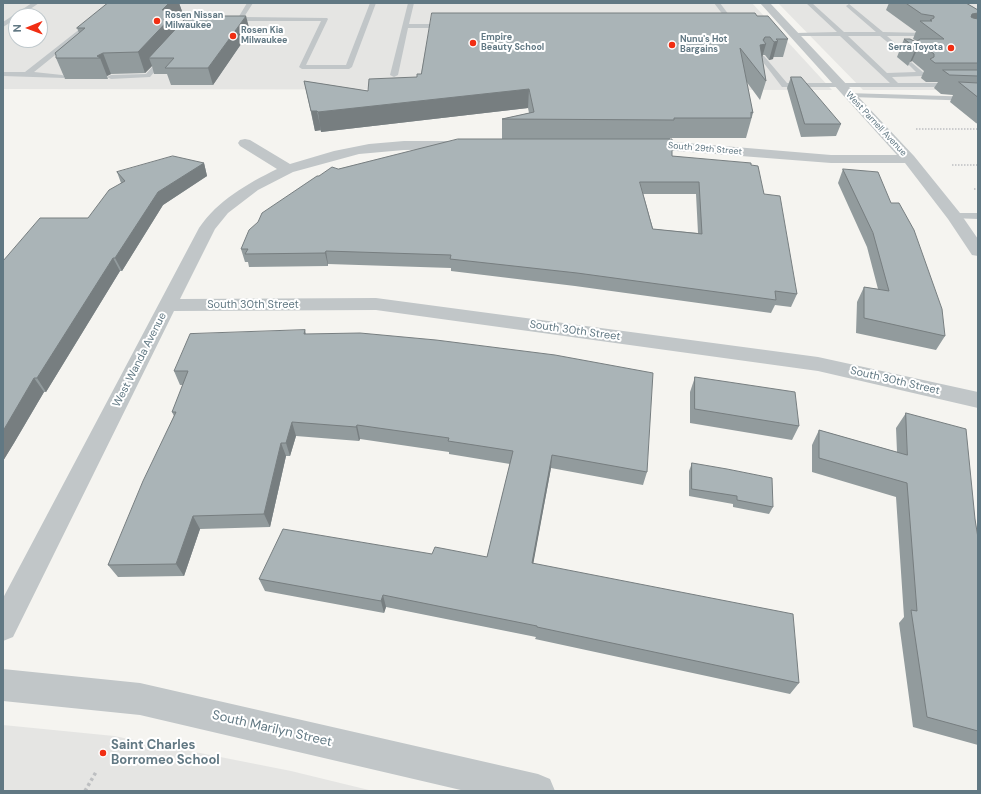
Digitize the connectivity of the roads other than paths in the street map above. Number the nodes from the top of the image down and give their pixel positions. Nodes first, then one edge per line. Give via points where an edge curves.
1 (116, 3) edge
2 (250, 3) edge
3 (374, 3) edge
4 (411, 3) edge
5 (717, 3) edge
6 (765, 3) edge
7 (809, 3) edge
8 (849, 6) dead end
9 (240, 19) junction
10 (224, 22) edge
11 (405, 26) junction
12 (452, 26) edge
13 (727, 27) edge
14 (842, 34) junction
15 (883, 34) junction
16 (923, 34) edge
17 (795, 35) junction
18 (169, 52) edge
19 (762, 57) edge
20 (908, 57) dead end
21 (911, 64) edge
22 (3, 74) edge
23 (27, 74) junction
24 (394, 75) dead end
25 (885, 75) junction
26 (62, 76) edge
27 (111, 77) edge
28 (840, 85) junction
29 (896, 85) junction
30 (978, 85) edge
31 (850, 95) junction
32 (978, 99) edge
33 (245, 142) dead end
34 (472, 145) edge
35 (631, 145) edge
36 (908, 159) junction
37 (288, 169) junction
38 (954, 216) junction
39 (978, 216) edge
40 (978, 251) edge
41 (168, 305) junction
42 (978, 400) edge
43 (3, 627) edge
44 (3, 685) edge
45 (538, 791) edge

1 - 23 lane
2 - 9 lane
3 - 9 lane via 349,67 302,67 326,19
4 - 11 lane
5 - 13 lane via 735,27
6 - 17 street, West Parnell Avenue
7 - 14 lane
8 - 15 lane
9 - 10 lane
11 - 12 lane
11 - 24 lane
14 - 15 lane
14 - 17 lane
14 - 25 lane
15 - 16 lane
15 - 20 lane
17 - 28 street, West Parnell Avenue
18 - 27 lane via 148,76
19 - 28 lane via 785,85
21 - 25 lane via 922,74
22 - 23 lane
23 - 26 lane
25 - 29 lane
28 - 29 lane
28 - 31 street, West Parnell Avenue
29 - 30 lane
31 - 32 lane
31 - 36 street, West Parnell Avenue
33 - 37 street
34 - 37 street via 370,148 334,155
35 - 36 street, South 29th Street via 831,159
36 - 38 street, West Parnell Avenue
37 - 41 street, West Wanda Avenue via 253,187 222,210 207,228
38 - 39 lane
38 - 40 street, West Parnell Avenue
41 - 42 street, South 30th Street via 376,304 818,364
41 - 43 street, West Wanda Avenue
44 - 45 street, South Marilyn Street via 140,699

